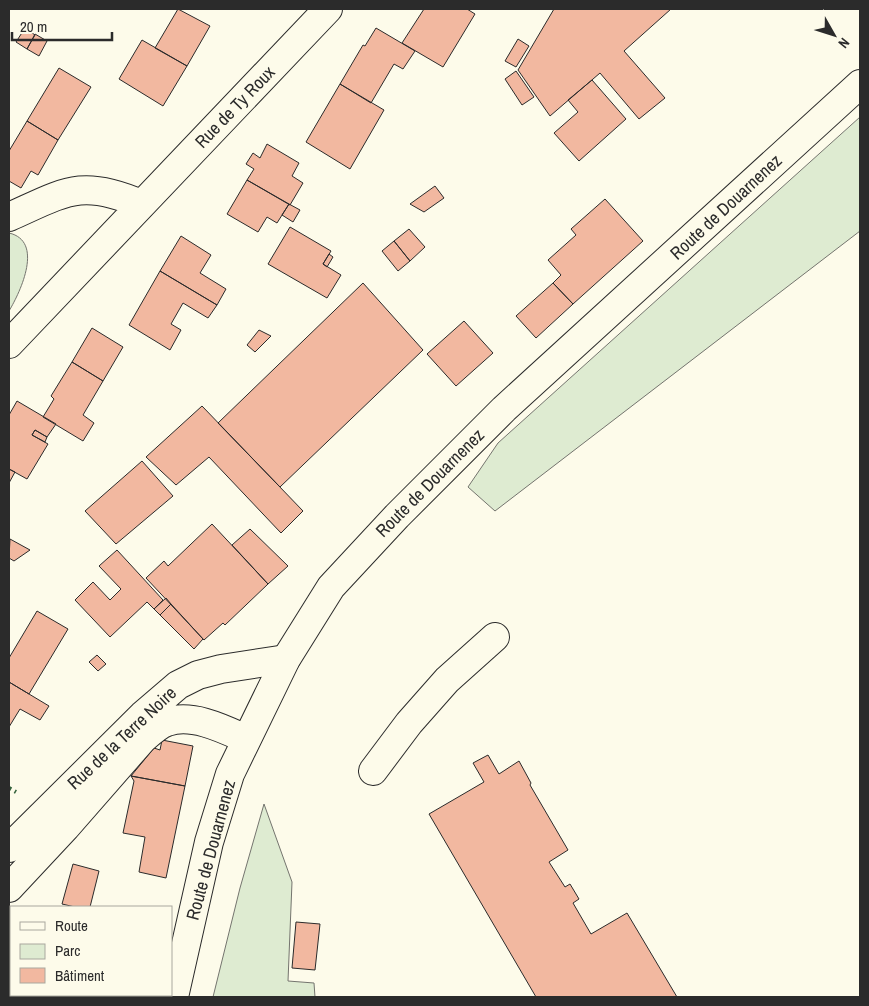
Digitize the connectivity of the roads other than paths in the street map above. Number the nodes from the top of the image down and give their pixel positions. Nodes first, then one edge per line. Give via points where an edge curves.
1 (328, 9) edge
2 (860, 84) edge
3 (142, 204) junction
4 (9, 217) edge
5 (9, 344) edge
6 (495, 637) dead end
7 (286, 659) junction
8 (246, 739) junction
9 (374, 771) dead end
10 (9, 848) edge
11 (9, 888) edge
12 (174, 997) edge

1 - 3 street, Rue de Ty Roux
2 - 7 street, Route de Douarnenez via 504,409 434,478 331,587
3 - 4 street via 114,192 77,190
3 - 5 street, Rue de Ty Roux
6 - 9 street via 447,680
7 - 8 street, Route de Douarnenez
7 - 10 street, Rue de la Terre Noire via 221,668 178,685 136,722
8 - 11 street, Rue de la Terre Noire via 218,727 185,720 168,722 154,730
8 - 12 street, Route de Douarnenez via 230,774 209,842

